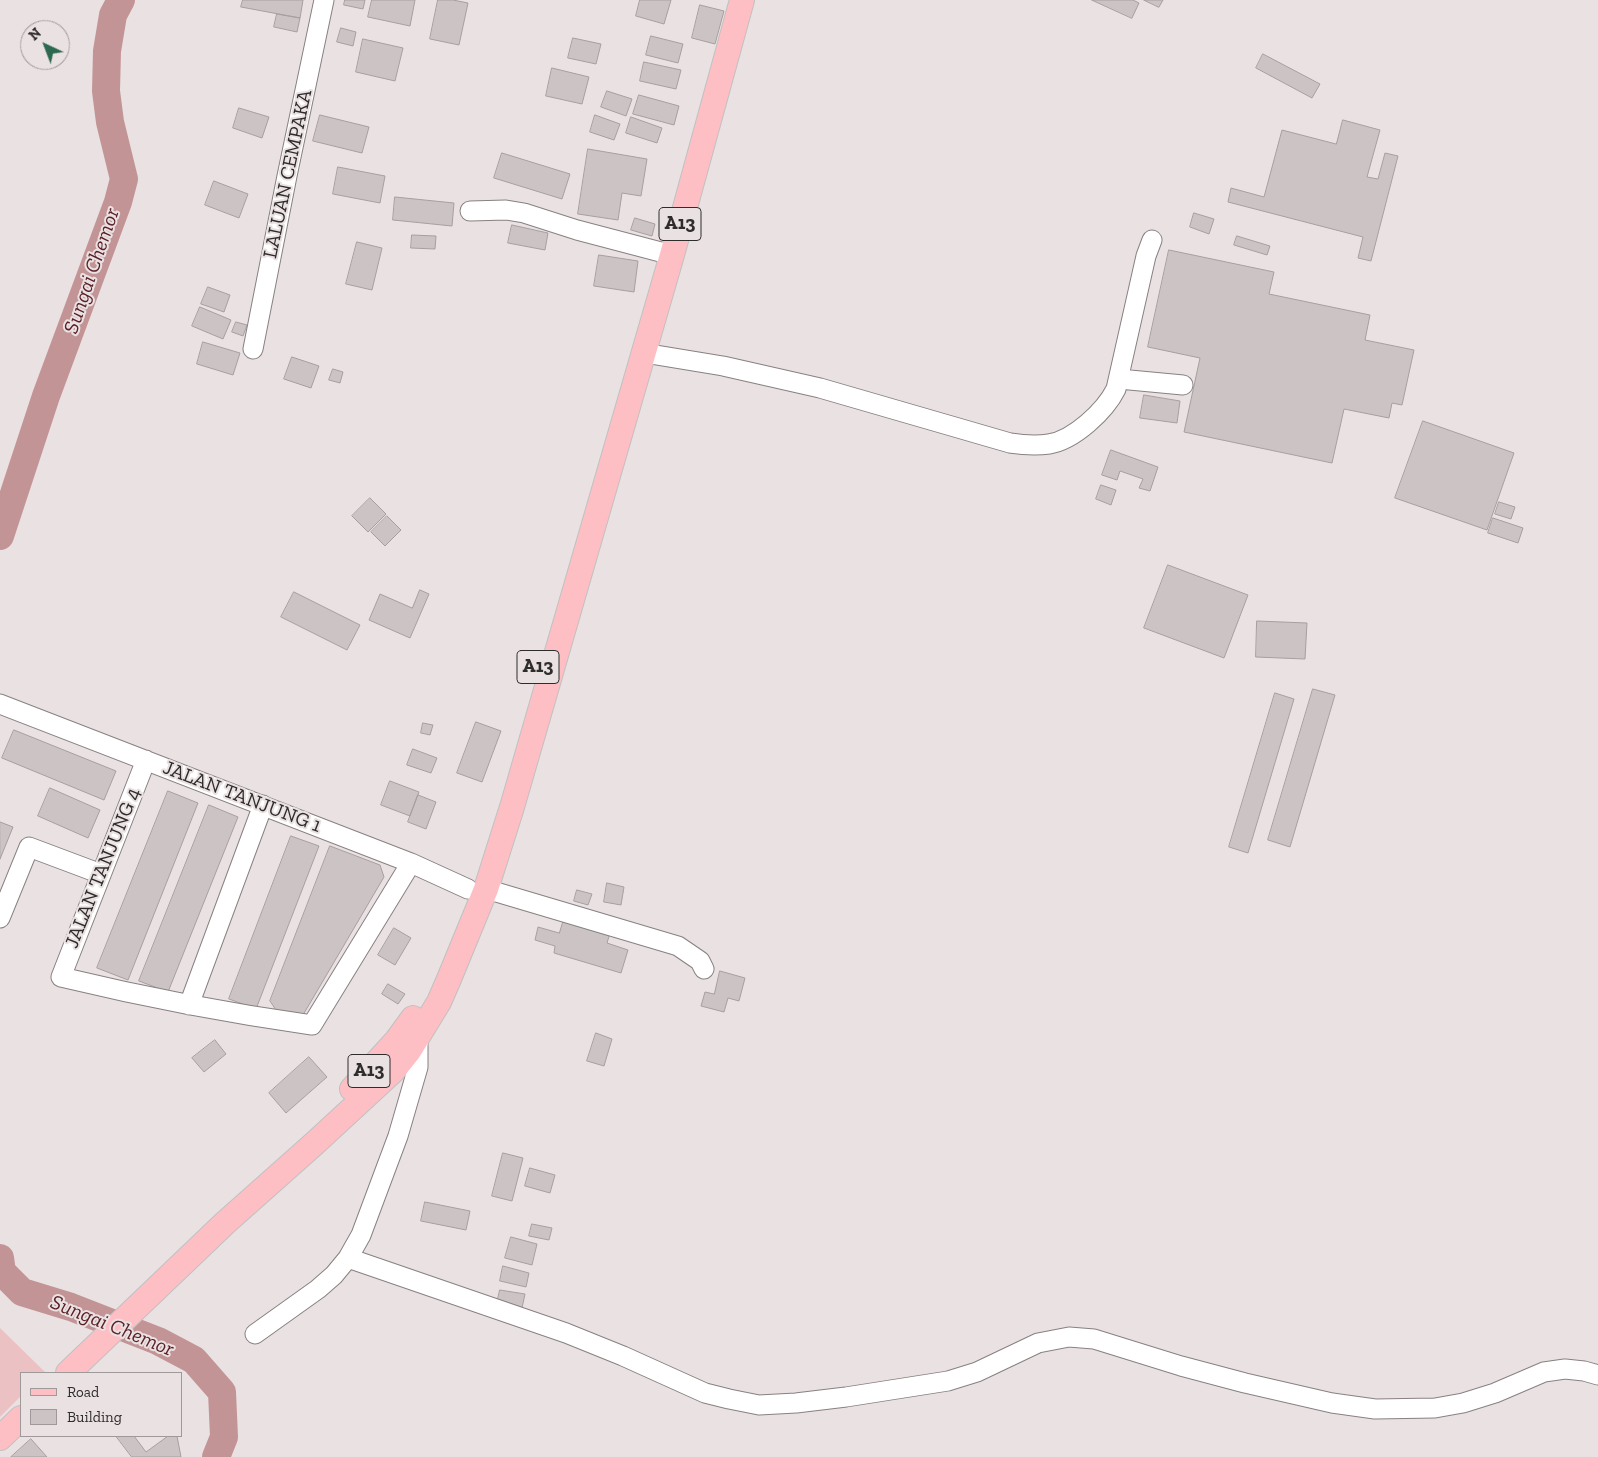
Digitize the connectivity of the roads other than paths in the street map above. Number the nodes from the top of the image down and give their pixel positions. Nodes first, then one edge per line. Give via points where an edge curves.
1 (324, 0) edge
2 (742, 0) edge
3 (470, 211) dead end
4 (1152, 240) dead end
5 (672, 255) junction
6 (253, 349) dead end
7 (644, 353) junction
8 (1118, 379) junction
9 (1183, 385) dead end
10 (615, 448) junction
11 (7, 706) edge
12 (146, 760) junction
13 (263, 806) junction
14 (411, 863) junction
15 (101, 874) junction
16 (477, 889) junction
17 (0, 918) edge
18 (704, 969) dead end
19 (189, 1005) junction
20 (418, 1037) junction
21 (225, 1223) junction
22 (348, 1258) junction
23 (255, 1334) dead end
24 (69, 1372) edge
25 (1598, 1375) edge
26 (20, 1419) edge
27 (0, 1438) edge

1 - 6 street, LALUAN CEMPAKA
2 - 5 main road, A13
3 - 5 street via 524,213
4 - 8 street
5 - 7 main road, A13
7 - 8 street via 723,366 820,388 1010,443 1032,446 1051,444 1088,424 1110,400
7 - 10 main road, A13
8 - 9 street
10 - 16 main road, A13 via 585,520
10 - 16 main road, A13 via 537,726 500,844
11 - 12 street, JALAN TANJUNG 1
12 - 13 street, JALAN TANJUNG 1
12 - 15 street, JALAN TANJUNG 4
13 - 14 street, JALAN TANJUNG 1
13 - 19 street
14 - 16 street, JALAN TANJUNG 1
14 - 19 street via 312,1025
15 - 17 street via 29,847
15 - 19 street, JALAN TANJUNG 4 via 60,977
16 - 18 street, JALAN TANJUNG 1 via 678,946 700,961
16 - 20 main road, A13 via 471,896 470,928 439,1002
16 - 21 main road, A13 via 414,1018 363,1078
20 - 21 main road, A13 via 393,1071
20 - 22 street via 418,1067 401,1127 371,1211
21 - 24 main road, A13
22 - 23 street via 318,1289
22 - 25 street via 566,1333 706,1393 759,1405 846,1397 948,1381 977,1372 1038,1343 1069,1337 1094,1339 1244,1383 1375,1409 1435,1408 1463,1403 1544,1372 1565,1369
26 - 27 main road

